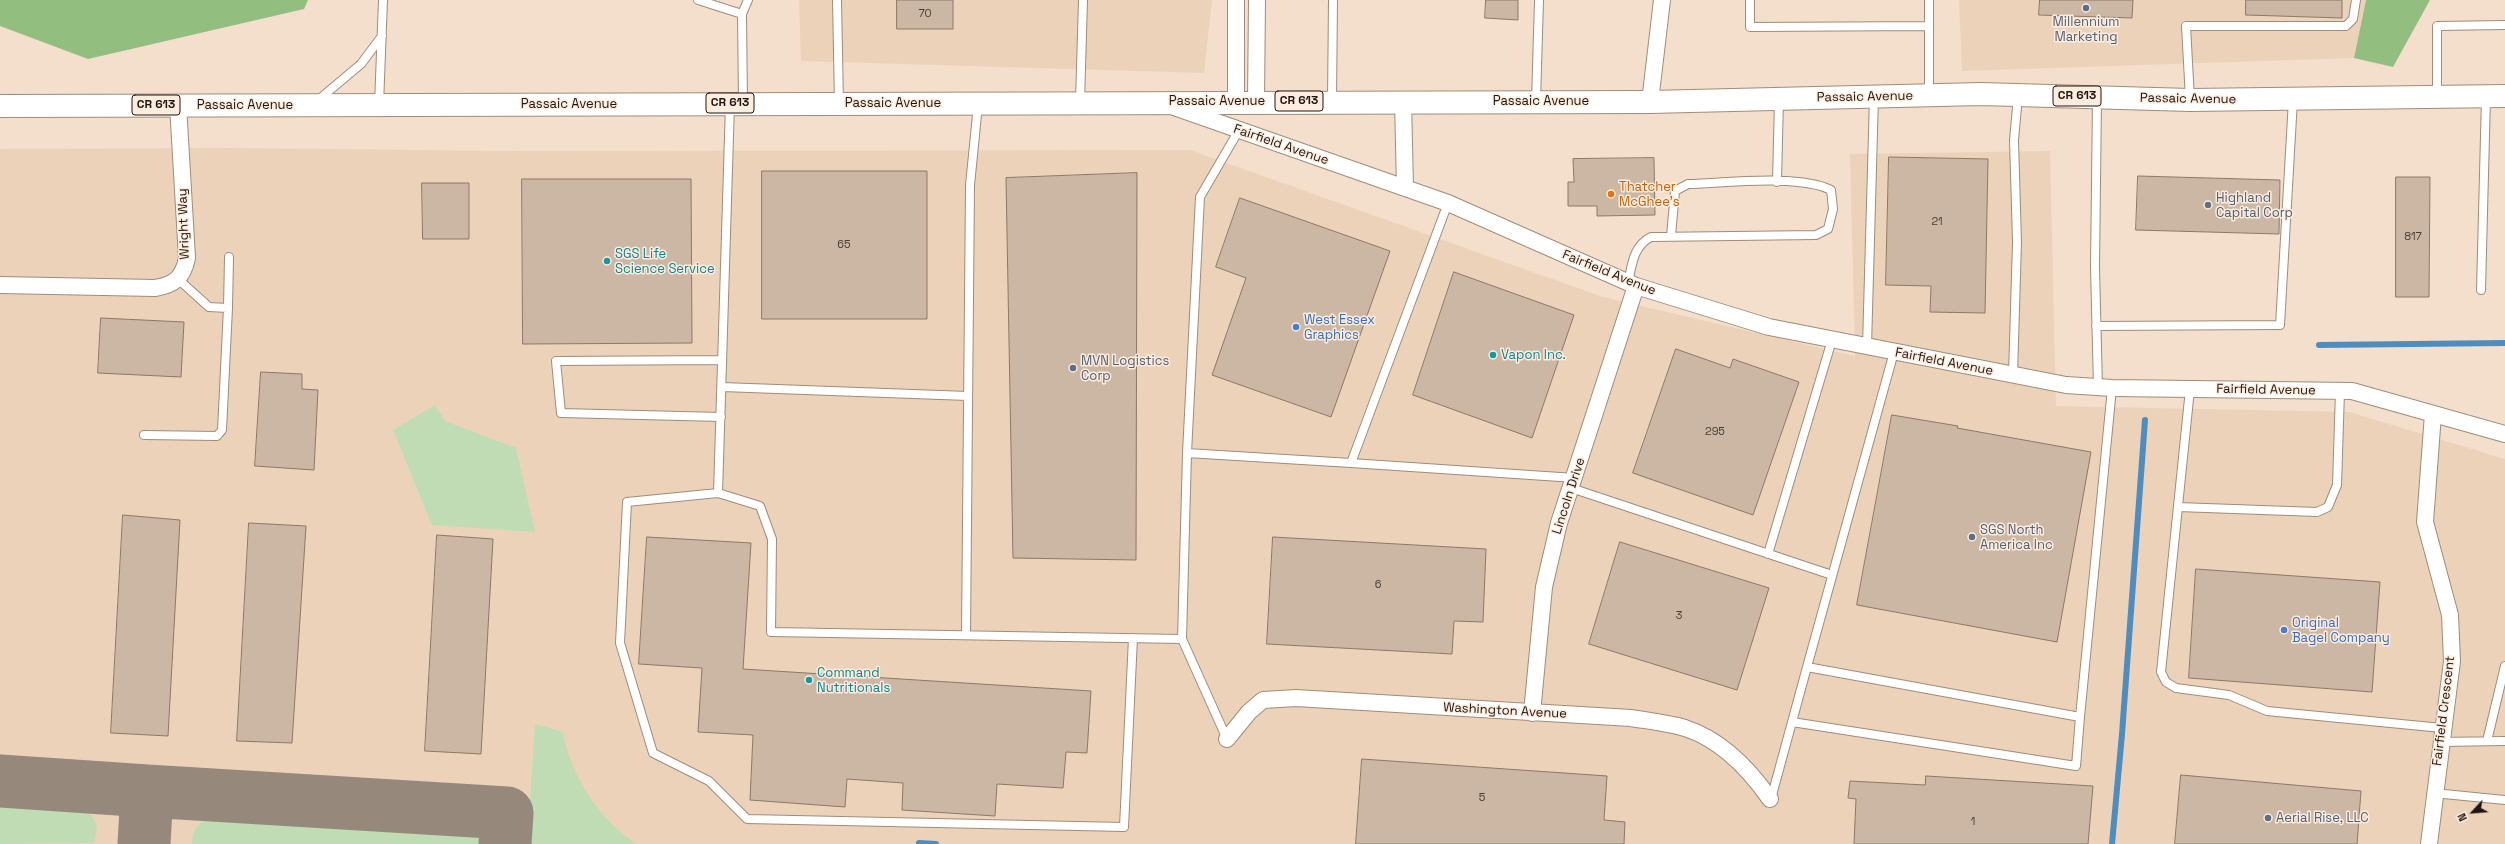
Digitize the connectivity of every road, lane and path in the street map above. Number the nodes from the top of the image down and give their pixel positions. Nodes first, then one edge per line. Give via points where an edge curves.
1 (383, 0) edge
2 (698, 0) edge
3 (748, 0) edge
4 (837, 0) edge
5 (1083, 0) edge
6 (1236, 0) edge
7 (1257, 0) edge
8 (1333, 0) edge
9 (1539, 0) edge
10 (1662, 0) edge
11 (1750, 0) edge
12 (1929, 0) edge
13 (2356, 0) edge
14 (742, 14) junction
15 (2505, 24) edge
16 (1929, 26) junction
17 (382, 35) junction
18 (1929, 95) junction
19 (2018, 95) junction
20 (1874, 96) junction
21 (2097, 96) junction
22 (2495, 96) edge
23 (2437, 97) junction
24 (1779, 98) junction
25 (1403, 100) junction
26 (2190, 100) junction
27 (2293, 100) junction
28 (1157, 101) junction
29 (1246, 101) junction
30 (1536, 101) junction
31 (978, 102) junction
32 (1080, 102) junction
33 (1332, 102) junction
34 (1650, 102) junction
35 (737, 103) junction
36 (838, 103) junction
37 (178, 105) junction
38 (311, 105) junction
39 (0, 106) edge
40 (379, 106) junction
41 (1239, 130) junction
42 (1778, 182) junction
43 (1405, 188) junction
44 (1448, 204) junction
45 (1671, 236) junction
46 (228, 257) dead end
47 (179, 280) junction
48 (0, 285) edge
49 (1632, 285) junction
50 (2481, 290) dead end
51 (228, 308) junction
52 (2096, 326) junction
53 (1832, 340) junction
54 (1867, 346) junction
55 (1894, 352) junction
56 (722, 360) junction
57 (2012, 375) junction
58 (722, 387) junction
59 (2105, 388) junction
60 (2190, 389) junction
61 (2340, 391) junction
62 (968, 396) junction
63 (2433, 414) junction
64 (721, 417) junction
65 (2505, 434) edge
66 (144, 435) dead end
67 (1187, 453) junction
68 (1351, 463) junction
69 (1573, 483) junction
70 (718, 493) junction
71 (2178, 507) junction
72 (1768, 554) junction
73 (1832, 575) junction
74 (966, 635) junction
75 (1133, 638) junction
76 (1182, 639) junction
77 (2505, 666) edge
78 (1807, 667) junction
79 (1532, 712) junction
80 (2080, 717) junction
81 (1792, 722) junction
82 (2441, 735) junction
83 (1226, 739) joint
84 (2487, 741) junction
85 (2505, 741) edge
86 (2433, 793) junction
87 (1770, 799) joint
88 (2505, 800) edge
89 (2429, 844) edge

1 - 17 lane
2 - 14 lane
3 - 14 lane
4 - 36 lane
5 - 32 lane
6 - 29 street
7 - 29 street
8 - 33 lane
9 - 30 lane
10 - 34 street
11 - 16 lane via 1750,28
12 - 16 lane
13 - 26 lane via 2353,19 2346,26 2186,26
14 - 35 lane
15 - 23 lane via 2437,26
16 - 18 lane
17 - 38 lane via 361,64
17 - 40 lane
18 - 19 main road, Passaic Avenue / CR 613
18 - 20 main road, Passaic Avenue / CR 613
19 - 21 main road, Passaic Avenue / CR 613
19 - 57 lane via 2014,140 2017,242
20 - 24 main road, Passaic Avenue / CR 613
20 - 54 lane
21 - 26 main road, Passaic Avenue / CR 613
21 - 52 lane via 2094,267
22 - 23 main road, Passaic Avenue / CR 613
22 - 50 lane
23 - 27 main road, Passaic Avenue / CR 613
24 - 34 main road, Passaic Avenue / CR 613
24 - 42 lane
25 - 30 main road, Passaic Avenue / CR 613
25 - 33 main road, Passaic Avenue / CR 613
25 - 43 street
26 - 27 main road, Passaic Avenue / CR 613
27 - 52 lane via 2280,324
28 - 29 main road, Passaic Avenue / CR 613
28 - 32 main road, Passaic Avenue / CR 613
28 - 41 street, Fairfield Avenue
29 - 33 main road, Passaic Avenue / CR 613
30 - 34 main road, Passaic Avenue / CR 613
31 - 32 main road, Passaic Avenue / CR 613
31 - 36 main road, Passaic Avenue / CR 613
31 - 62 lane via 970,185
35 - 36 main road, Passaic Avenue / CR 613
35 - 40 main road, Passaic Avenue / CR 613
35 - 56 lane
37 - 38 main road, Passaic Avenue / CR 613
37 - 39 main road, Passaic Avenue / CR 613
37 - 47 street, Wright Way via 187,258
38 - 40 main road, Passaic Avenue / CR 613
41 - 43 street, Fairfield Avenue
41 - 67 lane via 1200,197
42 - 45 lane via 1688,184 1675,191
42 - 45 lane via 1819,184 1831,190 1833,210 1828,229 1816,235
43 - 44 street, Fairfield Avenue
44 - 49 street, Fairfield Avenue
44 - 68 lane
45 - 49 lane via 1651,237 1641,242 1635,254
46 - 51 lane
47 - 48 street via 168,286 155,288
47 - 51 lane via 209,306
49 - 53 street, Fairfield Avenue via 1769,327
49 - 69 street, Lincoln Drive
51 - 66 lane via 222,430 217,436
52 - 59 lane
53 - 54 street, Fairfield Avenue
53 - 72 lane
54 - 55 street, Fairfield Avenue
55 - 57 street, Fairfield Avenue
55 - 73 lane
56 - 58 lane
56 - 64 lane via 556,361 561,413
57 - 59 street, Fairfield Avenue via 2066,385
58 - 62 lane
58 - 64 lane
59 - 60 street, Fairfield Avenue
59 - 80 lane
60 - 61 street, Fairfield Avenue
60 - 71 lane
61 - 63 street, Fairfield Avenue via 2352,391
61 - 71 lane via 2337,485 2328,507 2317,512
62 - 74 lane
63 - 65 street, Fairfield Avenue
63 - 82 street, Fairfield Crescent via 2425,522 2450,615 2452,661
64 - 70 lane
67 - 68 lane
67 - 76 lane
68 - 69 lane
69 - 72 lane
69 - 79 street, Lincoln Drive via 1559,523 1544,587
70 - 74 lane via 760,506 772,539 770,632
70 - 75 lane via 627,502 620,643 653,753 709,781 747,819 1124,827
71 - 82 lane via 2161,672 2166,682 2176,688 2228,695 2267,711
72 - 73 lane
73 - 78 lane
74 - 75 lane
75 - 76 lane
76 - 83 lane
77 - 84 lane
78 - 80 lane
78 - 81 lane
79 - 83 street, Washington Avenue via 1296,698 1263,700 1248,712
79 - 87 street, Washington Avenue via 1631,718 1686,728 1722,747 1753,774
80 - 81 lane via 2076,766
81 - 87 lane
82 - 84 lane
82 - 86 street, Fairfield Crescent
84 - 85 lane
86 - 88 lane
86 - 89 street, Fairfield Crescent

